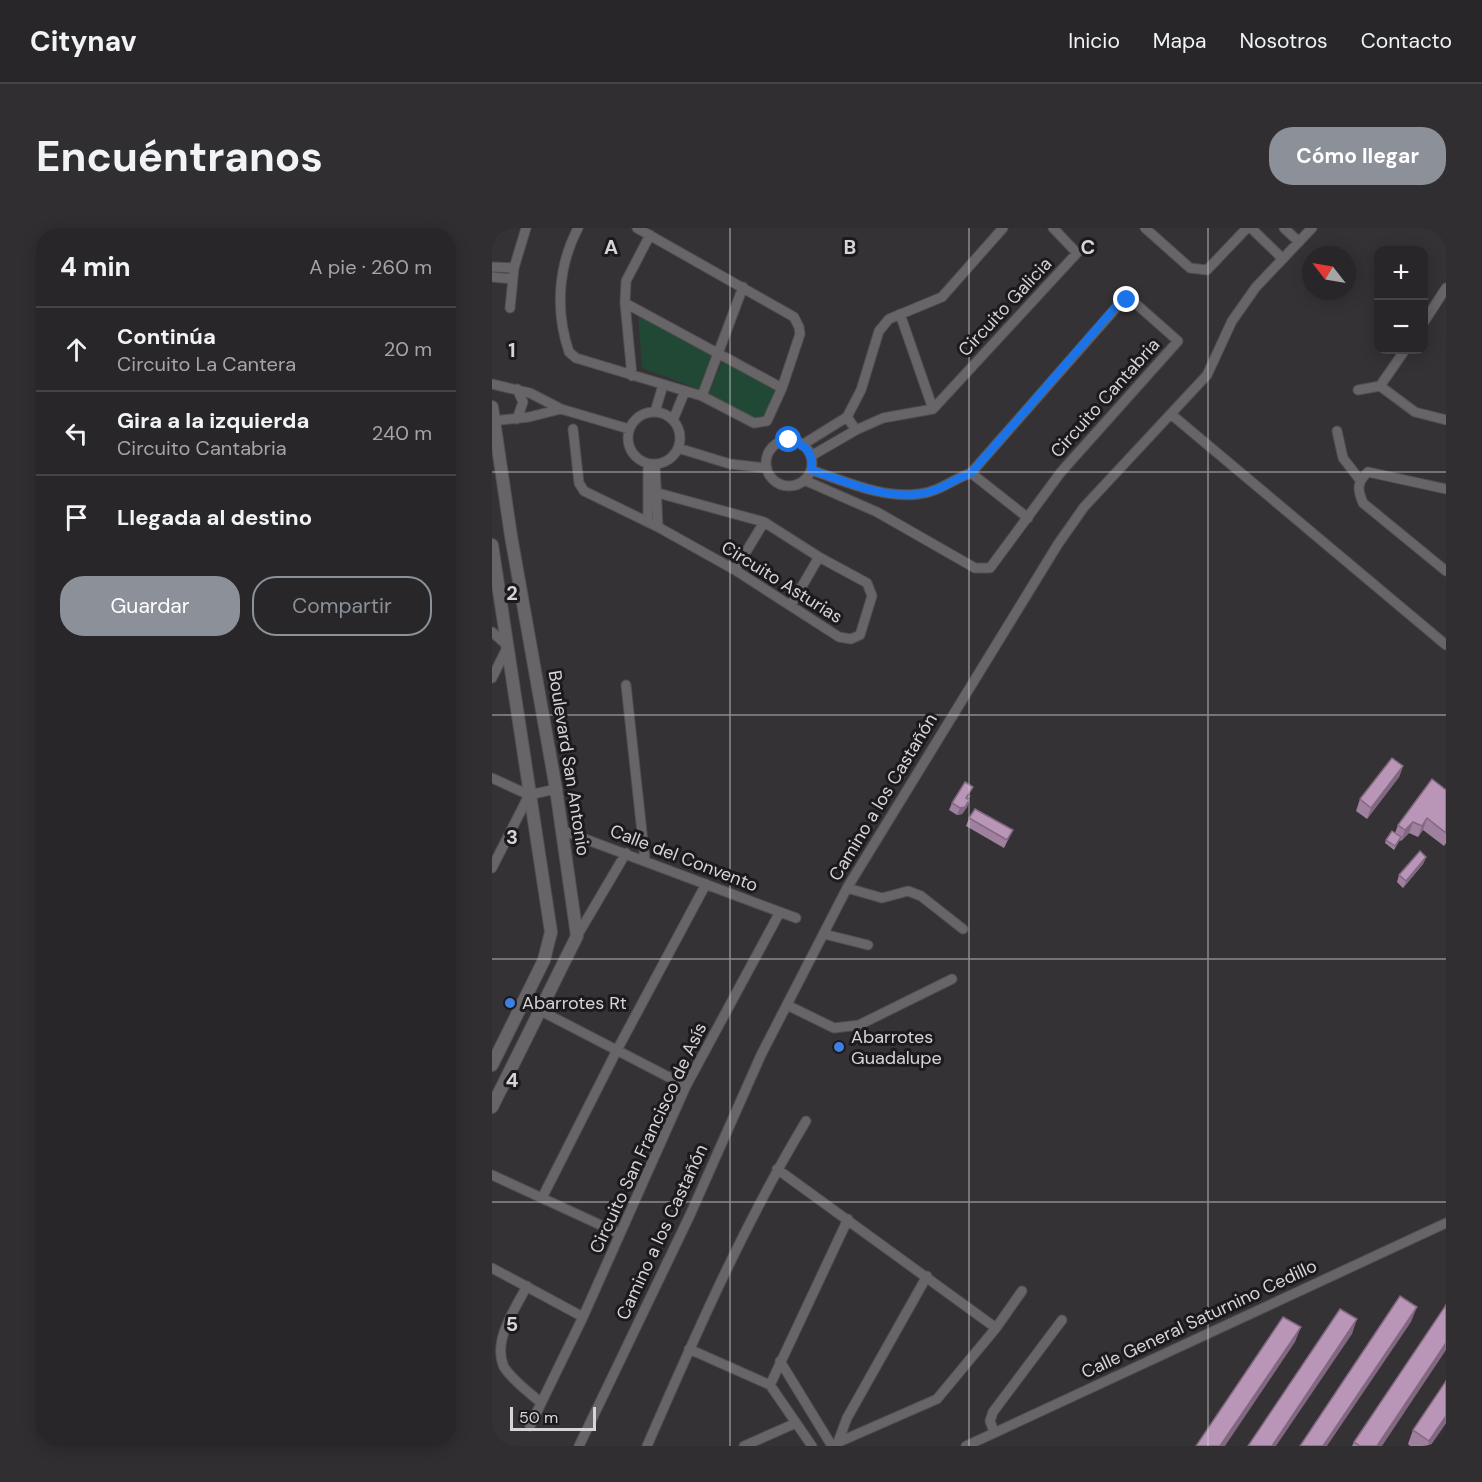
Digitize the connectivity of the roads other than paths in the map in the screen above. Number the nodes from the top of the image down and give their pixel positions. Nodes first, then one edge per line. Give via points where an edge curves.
1 (526, 228) edge
2 (579, 228) edge
3 (637, 228) edge
4 (1003, 228) edge
5 (1053, 228) edge
6 (1145, 228) edge
7 (1249, 228) edge
8 (1284, 228) edge
9 (1312, 228) edge
10 (650, 235) junction
11 (1299, 242) junction
12 (1283, 259) junction
13 (492, 267) edge
14 (513, 274) junction
15 (492, 277) edge
16 (743, 287) junction
17 (1446, 288) edge
18 (625, 303) junction
19 (510, 308) dead end
20 (900, 314) junction
21 (1428, 316) edge
22 (719, 354) junction
23 (1402, 354) edge
24 (632, 376) junction
25 (492, 384) edge
26 (663, 385) junction
27 (1380, 386) junction
28 (782, 388) junction
29 (517, 389) junction
30 (1358, 390) dead end
31 (685, 391) junction
32 (702, 396) junction
33 (492, 407) edge
34 (561, 409) junction
35 (933, 409) junction
36 (655, 412) junction
37 (1172, 415) junction
38 (847, 417) junction
39 (517, 419) junction
40 (673, 420) junction
41 (1446, 420) edge
42 (493, 421) edge
43 (573, 429) dead end
44 (629, 429) junction
45 (856, 430) junction
46 (1337, 431) dead end
47 (802, 445) junction
48 (678, 448) junction
49 (811, 456) junction
50 (652, 464) junction
51 (767, 468) junction
52 (811, 470) junction
53 (971, 473) junction
54 (804, 480) junction
55 (1360, 480) junction
56 (1446, 489) edge
57 (653, 494) junction
58 (886, 494) junction
59 (877, 512) junction
60 (1028, 518) junction
61 (648, 522) junction
62 (764, 522) junction
63 (658, 527) junction
64 (492, 545) edge
65 (819, 557) junction
66 (735, 570) junction
67 (1446, 571) edge
68 (790, 605) junction
69 (492, 632) edge
70 (1446, 645) edge
71 (508, 646) junction
72 (492, 678) edge
73 (626, 685) dead end
74 (492, 778) edge
75 (556, 789) junction
76 (529, 795) junction
77 (561, 830) junction
78 (626, 854) junction
79 (645, 860) junction
80 (492, 868) edge
81 (706, 884) junction
82 (847, 888) junction
83 (780, 912) junction
84 (796, 918) dead end
85 (963, 928) dead end
86 (824, 933) junction
87 (577, 936) junction
88 (868, 945) dead end
89 (952, 979) dead end
90 (787, 1005) junction
91 (541, 1011) junction
92 (502, 1048) junction
93 (617, 1050) junction
94 (519, 1056) junction
95 (492, 1065) edge
96 (686, 1086) junction
97 (492, 1107) edge
98 (806, 1121) dead end
99 (777, 1169) junction
100 (492, 1175) edge
101 (542, 1198) junction
102 (848, 1219) junction
103 (1446, 1223) edge
104 (620, 1234) junction
105 (492, 1268) edge
106 (927, 1276) junction
107 (527, 1286) junction
108 (1022, 1291) dead end
109 (583, 1317) junction
110 (1062, 1320) dead end
111 (996, 1328) junction
112 (689, 1349) junction
113 (780, 1361) junction
114 (770, 1385) junction
115 (541, 1403) junction
116 (796, 1423) junction
117 (530, 1426) dead end
118 (994, 1432) junction
119 (834, 1445) edge
120 (579, 1446) edge
121 (647, 1446) edge
122 (744, 1446) edge
123 (812, 1446) edge
124 (966, 1446) edge

1 - 14 street
2 - 24 street via 563,269 560,293 569,352
3 - 10 street
4 - 20 street via 942,297
5 - 35 street, Circuito Galicia via 1077,253
6 - 7 street via 1198,271 1207,270
7 - 12 street
8 - 11 street
9 - 11 street, Camino a los Castañón
10 - 16 street
10 - 18 street via 626,281
11 - 12 street, Camino a los Castañón
12 - 37 street, Camino a los Castañón via 1256,287 1232,321 1207,375
13 - 14 street
14 - 15 street
14 - 19 street
16 - 22 street
16 - 28 street via 794,317 800,327
17 - 21 street
18 - 22 street
18 - 24 street
20 - 35 street
20 - 38 street via 879,330 861,390
22 - 28 street
22 - 32 street
23 - 27 street
24 - 26 street
25 - 29 street
26 - 31 street
26 - 36 street
27 - 30 street
27 - 41 street via 1415,412
28 - 32 street via 767,421 754,423
29 - 34 street
29 - 39 street via 523,402
31 - 32 street
31 - 40 street
33 - 42 street, Boulevard San Antonio
34 - 39 street
34 - 44 street
35 - 45 street via 883,418
36 - 40 street
36 - 44 street via 642,414
37 - 70 street
37 - 82 street, Camino a los Castañón via 1084,507 1058,544
38 - 45 street
38 - 47 street
39 - 42 street
40 - 48 street via 680,433
42 - 75 street, Boulevard San Antonio
43 - 61 street, Circuito Asturias via 579,483 584,491
44 - 50 street via 632,453
45 - 49 street
46 - 55 street via 1343,458
47 - 49 street
47 - 51 street via 789,440 775,444 768,454
48 - 50 street via 672,457
48 - 51 street via 730,464
49 - 52 street
50 - 57 street
51 - 54 street via 772,479 782,485
52 - 54 street
52 - 58 street, Circuito Cantabria
53 - 58 street, Circuito Cantabria via 945,487 919,494
53 - 60 street
53 - 60 street, Circuito Cantabria via 1119,303 1136,303 1178,341 1061,472
54 - 59 street, Circuito Cantabria
55 - 56 street via 1368,472
55 - 67 street via 1358,491 1363,503
57 - 61 street
57 - 62 street, Circuito Asturias
57 - 63 street
58 - 59 street
59 - 60 street, Circuito Cantabria via 983,570 997,561
61 - 63 street, Circuito Asturias
62 - 65 street, Circuito Asturias
62 - 66 street
63 - 66 street, Circuito Asturias
64 - 71 street
65 - 68 street
65 - 68 street, Circuito Asturias via 871,588 860,635 839,638
66 - 68 street, Circuito Asturias
69 - 71 street
71 - 72 street
71 - 76 street
73 - 79 street
74 - 76 street
75 - 76 street
75 - 77 street, Boulevard San Antonio
76 - 80 street
76 - 92 street via 551,932 544,960
77 - 78 street, Calle del Convento
77 - 87 street, Boulevard San Antonio
78 - 79 street, Calle del Convento
78 - 87 street
79 - 81 street, Calle del Convento
81 - 83 street, Calle del Convento
81 - 93 street
82 - 85 street via 882,897 908,891 921,896
82 - 86 street, Camino a los Castañón
83 - 84 street, Calle del Convento
83 - 96 street, Circuito San Francisco de Asís
86 - 88 street
86 - 90 street, Camino a los Castañón
87 - 91 street
89 - 90 street via 859,1025 834,1028
90 - 120 street, Camino a los Castañón
91 - 93 street
91 - 94 street
92 - 94 street
92 - 95 street
93 - 96 street
93 - 101 street
94 - 97 street
96 - 104 street, Circuito San Francisco de Asís
98 - 99 street
99 - 102 street
99 - 112 street
100 - 101 street
101 - 104 street
102 - 106 street
102 - 113 street
103 - 118 street, Calle General Saturnino Cedillo
104 - 109 street, Circuito San Francisco de Asís
105 - 107 street
106 - 111 street
106 - 119 street
107 - 109 street
107 - 115 street via 499,1340 499,1353 504,1368
108 - 111 street
109 - 115 street, Circuito San Francisco de Asís
110 - 118 street via 993,1412 990,1421
111 - 119 street via 937,1399
112 - 114 street
112 - 121 street
113 - 114 street
113 - 119 street
114 - 116 street
115 - 117 street, Circuito San Francisco de Asís
116 - 122 street
116 - 123 street
118 - 124 street, Calle General Saturnino Cedillo

